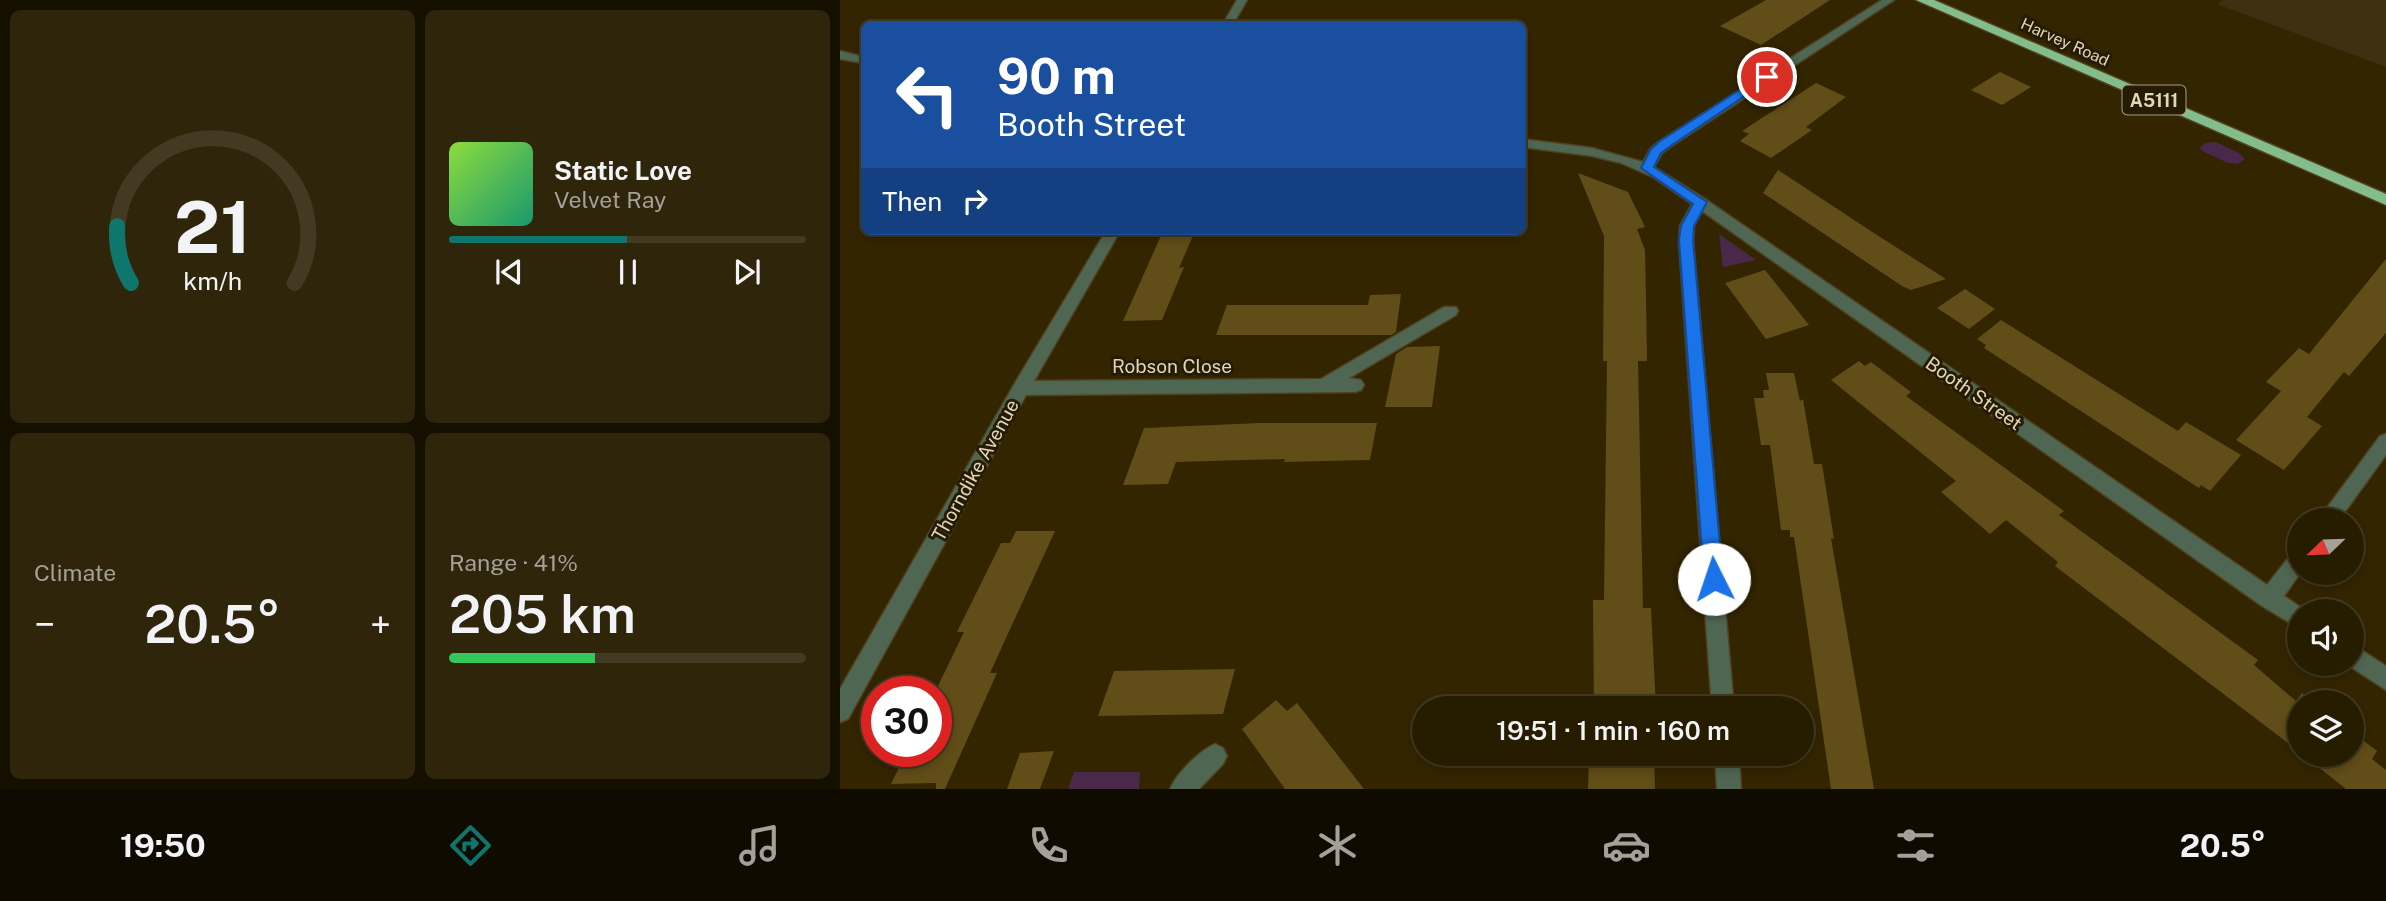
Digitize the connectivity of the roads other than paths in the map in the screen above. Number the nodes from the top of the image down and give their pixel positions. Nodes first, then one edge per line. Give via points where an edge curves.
1 (1242, 0) edge
2 (1889, 0) edge
3 (1923, 0) edge
4 (1230, 21) edge
5 (840, 55) edge
6 (861, 59) edge
7 (1526, 144) edge
8 (1647, 168) junction
9 (2386, 200) edge
10 (1700, 202) junction
11 (1111, 235) edge
12 (1450, 312) dead end
13 (1355, 385) dead end
14 (1324, 386) junction
15 (1021, 388) junction
16 (2386, 442) edge
17 (2337, 508) edge
18 (2287, 575) edge
19 (2269, 599) junction
20 (2287, 611) edge
21 (2364, 663) edge
22 (2386, 678) edge
23 (1722, 696) edge
24 (840, 711) edge
25 (1215, 756) dead end
26 (1728, 766) edge
27 (1182, 789) edge
28 (1729, 789) edge

1 - 4 street
2 - 8 street via 1665,144
3 - 9 highway, Harvey Road / A5111
5 - 6 street
7 - 8 street, Booth Street via 1601,153
8 - 10 street, Booth Street
10 - 19 street, Booth Street
10 - 23 street via 1687,226 1686,240
11 - 15 street, Thorndike Avenue
12 - 14 street
13 - 14 street, Robson Close
14 - 15 street, Robson Close
15 - 24 street, Thorndike Avenue
16 - 17 street
18 - 19 street
19 - 20 street, Booth Street
21 - 22 street
25 - 27 street
26 - 28 street

